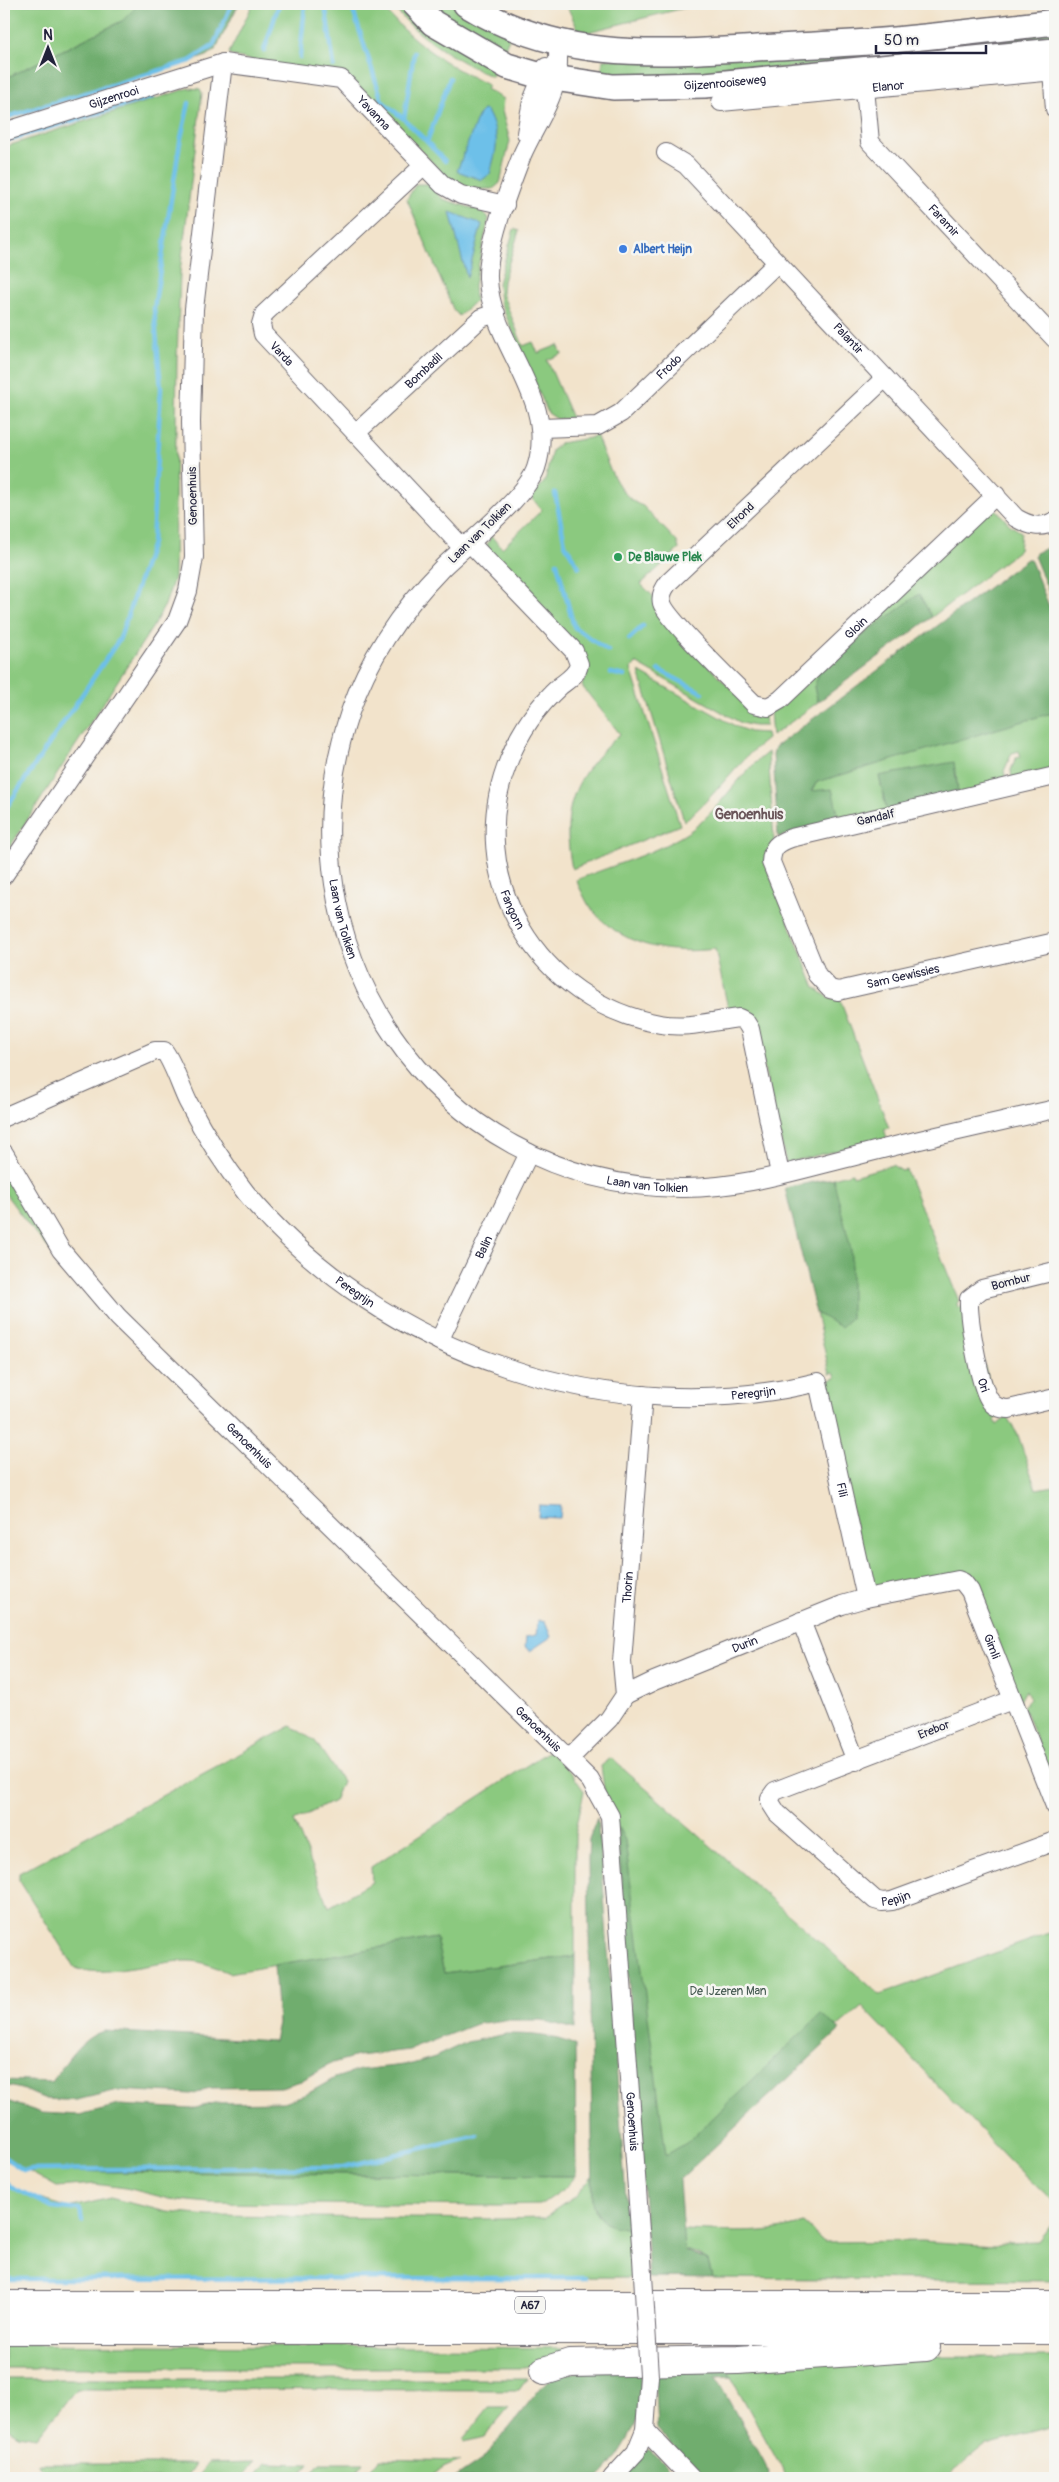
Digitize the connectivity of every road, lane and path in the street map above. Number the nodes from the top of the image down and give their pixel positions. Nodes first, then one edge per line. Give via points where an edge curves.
1 (415, 4) edge
2 (466, 4) edge
3 (1055, 22) edge
4 (558, 43) junction
5 (223, 63) junction
6 (1054, 64) edge
7 (549, 77) junction
8 (865, 88) junction
9 (722, 102) dead end
10 (1055, 109) edge
11 (4, 132) edge
12 (666, 153) dead end
13 (423, 166) junction
14 (505, 205) junction
15 (777, 263) junction
16 (496, 313) junction
17 (1055, 339) edge
18 (884, 378) junction
19 (542, 428) junction
20 (356, 433) junction
21 (996, 496) junction
22 (1055, 521) edge
23 (466, 545) junction
24 (714, 662) joint
25 (1055, 776) edge
26 (4, 876) edge
27 (794, 919) joint
28 (1055, 942) edge
29 (1055, 1109) edge
30 (4, 1117) edge
31 (530, 1153) junction
32 (4, 1154) edge
33 (780, 1174) junction
34 (1055, 1271) edge
35 (969, 1299) joint
36 (439, 1341) junction
37 (818, 1382) joint
38 (643, 1395) junction
39 (1055, 1398) edge
40 (866, 1598) junction
41 (802, 1621) junction
42 (625, 1695) junction
43 (1012, 1700) junction
44 (570, 1758) junction
45 (856, 1761) junction
46 (770, 1798) joint
47 (1055, 1806) edge
48 (1055, 1840) edge
49 (4, 2305) edge
50 (1055, 2305) edge
51 (4, 2330) edge
52 (1055, 2330) edge
53 (544, 2371) dead end
54 (645, 2430) junction
55 (612, 2478) edge
56 (691, 2478) edge

1 - 7 main road, Gijzenrooiseweg via 433,22 507,66
2 - 4 main road via 521,32
3 - 4 main road via 881,41 695,53 601,51
4 - 7 street, Laan van Tolkien
5 - 11 street, Gijzenrooi
5 - 13 street, Yavanna via 341,79
5 - 26 street, Genoenhuis via 194,309 191,422 194,557 188,591 177,621
6 - 7 main road, Gijzenrooiseweg via 706,85 613,87
6 - 8 street, Elanor
6 - 10 street
7 - 14 street, Laan van Tolkien
8 - 9 street, Elanor
8 - 17 street, Faramir via 870,142
12 - 15 street, Palantir via 686,165
13 - 14 street, Yavanna via 443,185 461,195
13 - 20 street, Varda via 264,314 261,324 263,334
14 - 16 street, Laan van Tolkien via 487,273
15 - 18 street, Palantir
15 - 19 street, Frodo via 621,413 598,426
16 - 19 street, Laan van Tolkien
16 - 20 street, Bombadil via 481,318
18 - 21 street, Palantir
18 - 24 street, Elrond via 665,588 662,602 667,613
19 - 23 street, Laan van Tolkien via 537,466 527,488
20 - 23 street, Varda
21 - 22 street, Palantir via 1016,518 1030,526 1046,526
21 - 24 street, Gloin via 775,704 764,708 754,704
23 - 31 street, Laan van Tolkien via 402,614 361,684 336,766 329,835 332,875 336,902 353,961 386,1028 437,1090 487,1129
23 - 33 street, Fangorn via 574,651 579,664 576,672 531,717 514,746 502,781 496,815 496,848 502,885 514,916 530,944 554,972 600,1004 661,1025 695,1026 739,1018 745,1021 750,1029
25 - 27 street, Gandalf via 777,843 771,862
27 - 28 street, Sam Gewissies via 817,975 838,991
29 - 33 street, Laan van Tolkien
30 - 36 street, Peregrijn via 155,1051 164,1051 221,1158 268,1217 344,1284
31 - 33 street, Laan van Tolkien via 594,1177 658,1187 720,1186
31 - 36 street, Balin
32 - 44 street, Genoenhuis via 61,1250 118,1317
34 - 35 street, Bombur via 982,1289
35 - 39 street, Ori via 968,1317 986,1392 992,1404 1009,1409
36 - 38 street, Peregrijn via 517,1372 574,1387
37 - 38 street, Peregrijn via 734,1396
37 - 40 street, Fili
38 - 42 street, Thorin via 622,1662
40 - 41 street, Durin
40 - 43 street, Gimli via 944,1582 963,1582 970,1591
41 - 42 street, Durin
41 - 45 street
42 - 44 street via 609,1719
43 - 45 street, Erebor
43 - 47 street, Gimli
44 - 54 street, Genoenhuis, bridge via 590,1780 610,1816 649,2376
45 - 46 street, Erebor via 776,1792
46 - 48 street, Pepijn via 778,1813 882,1902
49 - 50 highway, A67
51 - 52 highway, A67
52 - 53 highway, A67 via 972,2345 738,2360 570,2363
54 - 55 street, Genoenhuis via 636,2452
54 - 56 street

